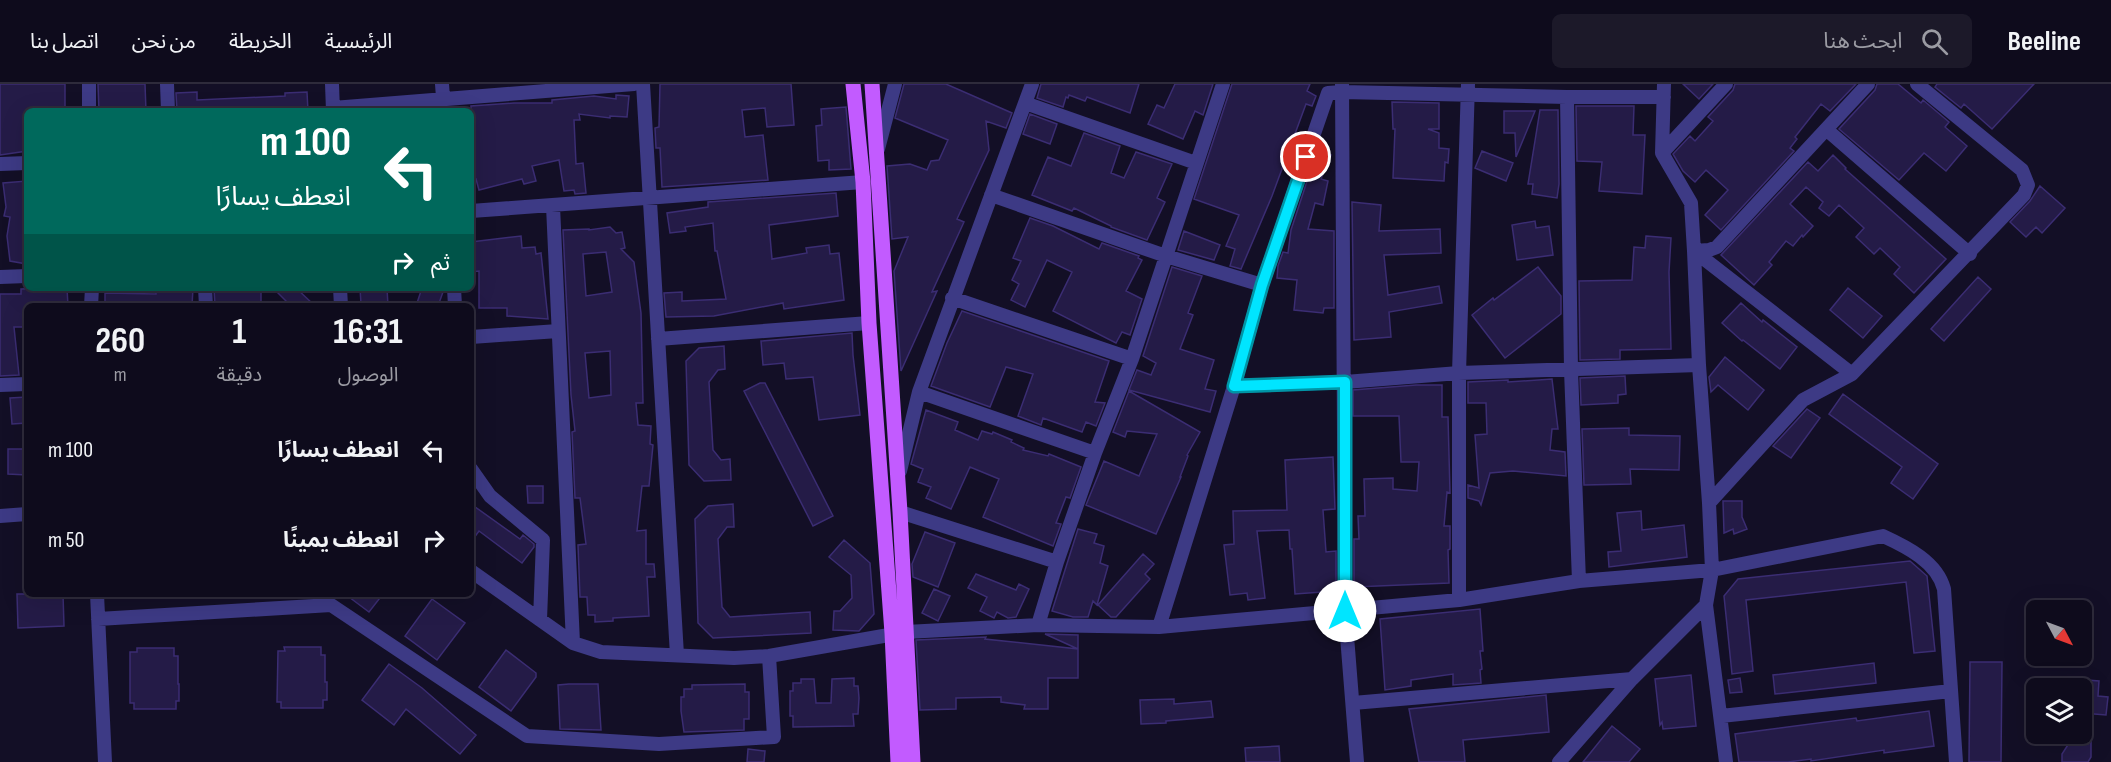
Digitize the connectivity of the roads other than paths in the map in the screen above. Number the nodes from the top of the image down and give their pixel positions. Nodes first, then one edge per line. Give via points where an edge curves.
1 (89, 84) edge
2 (167, 84) edge
3 (332, 84) edge
4 (442, 84) edge
5 (634, 84) edge
6 (643, 84) edge
7 (854, 84) edge
8 (873, 84) edge
9 (895, 84) edge
10 (1032, 84) edge
11 (1222, 84) edge
12 (1726, 84) edge
13 (1868, 84) edge
14 (1917, 84) edge
15 (1342, 88) edge
16 (1468, 89) edge
17 (1664, 90) edge
18 (1567, 97) junction
19 (1025, 103) junction
20 (443, 105) edge
21 (89, 108) edge
22 (168, 108) edge
23 (333, 108) edge
24 (377, 108) edge
25 (1827, 130) junction
26 (877, 151) junction
27 (1662, 153) junction
28 (24, 163) edge
29 (1196, 163) junction
30 (0, 164) edge
31 (863, 182) junction
32 (991, 195) junction
33 (651, 199) junction
34 (553, 206) junction
35 (474, 211) edge
36 (1694, 251) junction
37 (1970, 254) junction
38 (1166, 256) junction
39 (24, 276) edge
40 (0, 277) edge
41 (1262, 285) junction
42 (952, 298) junction
43 (869, 323) junction
44 (558, 331) junction
45 (474, 337) edge
46 (658, 339) junction
47 (1132, 359) junction
48 (1699, 365) junction
49 (1571, 370) junction
50 (1460, 373) junction
51 (1852, 374) junction
52 (1345, 382) junction
53 (24, 384) edge
54 (0, 385) edge
55 (1234, 386) junction
56 (919, 392) junction
57 (1095, 453) junction
58 (474, 473) edge
59 (898, 479) junction
60 (1709, 503) junction
61 (900, 512) junction
62 (24, 514) edge
63 (0, 516) edge
64 (1057, 562) junction
65 (1712, 570) junction
66 (474, 574) edge
67 (1579, 581) junction
68 (98, 597) edge
69 (1459, 600) junction
70 (1706, 605) junction
71 (1345, 611) junction
72 (98, 619) junction
73 (540, 620) junction
74 (1038, 625) junction
75 (1159, 627) junction
76 (899, 632) junction
77 (573, 643) junction
78 (677, 655) junction
79 (769, 656) junction
80 (1632, 679) junction
81 (1951, 691) junction
82 (1353, 703) junction
83 (1721, 716) junction
84 (105, 762) edge
85 (898, 762) edge
86 (913, 762) edge
87 (1357, 762) edge
88 (1559, 762) edge
89 (1726, 762) edge
90 (1956, 762) edge

1 - 21 street
2 - 22 street
3 - 23 street
4 - 20 street
5 - 20 street
6 - 33 street
7 - 31 main road
8 - 26 main road
9 - 26 street
10 - 19 street
11 - 29 street
12 - 27 street
13 - 25 street
14 - 37 street via 2022,170 2028,185 2024,195
15 - 16 street
15 - 41 street via 1328,93
15 - 52 street
16 - 18 street
16 - 50 street
17 - 18 street
17 - 27 street
18 - 49 street
19 - 29 street
19 - 32 street
20 - 24 street
25 - 36 street via 1717,247
25 - 37 street
26 - 59 main road
27 - 36 street via 1692,203
28 - 30 street
29 - 38 street
31 - 33 street
31 - 43 main road
32 - 38 street
32 - 42 street
33 - 34 street
33 - 46 street
34 - 35 street
34 - 44 street
36 - 48 street
36 - 51 street
37 - 51 street
38 - 41 street
38 - 47 street
39 - 40 street
41 - 55 street
42 - 47 street
42 - 56 street
43 - 46 street
43 - 76 main road
44 - 45 street
44 - 77 street
46 - 78 street
47 - 57 street
48 - 49 street
48 - 60 street
49 - 50 street
49 - 67 street
50 - 52 street
50 - 69 street
51 - 60 street via 1803,400
52 - 55 street
52 - 71 street
53 - 54 street
55 - 75 street
56 - 57 street
56 - 59 street
57 - 64 street
58 - 73 street via 490,496 543,540
59 - 61 main road
60 - 65 street
61 - 64 street
61 - 76 main road
62 - 63 street
64 - 74 street
65 - 67 street
65 - 70 street
65 - 81 street via 1883,536 1899,543 1929,563 1941,578
66 - 73 street
67 - 69 street
68 - 72 street
69 - 71 street
70 - 80 street
70 - 83 street
71 - 75 street
71 - 82 street
72 - 79 street via 332,604 528,736 659,744 774,737
72 - 84 street
73 - 77 street
74 - 75 street
74 - 76 street
76 - 79 street
76 - 85 main road
76 - 86 main road
77 - 78 street via 601,652
78 - 79 street
80 - 82 street
80 - 88 street
81 - 83 street
81 - 90 street
82 - 87 street
83 - 89 street

